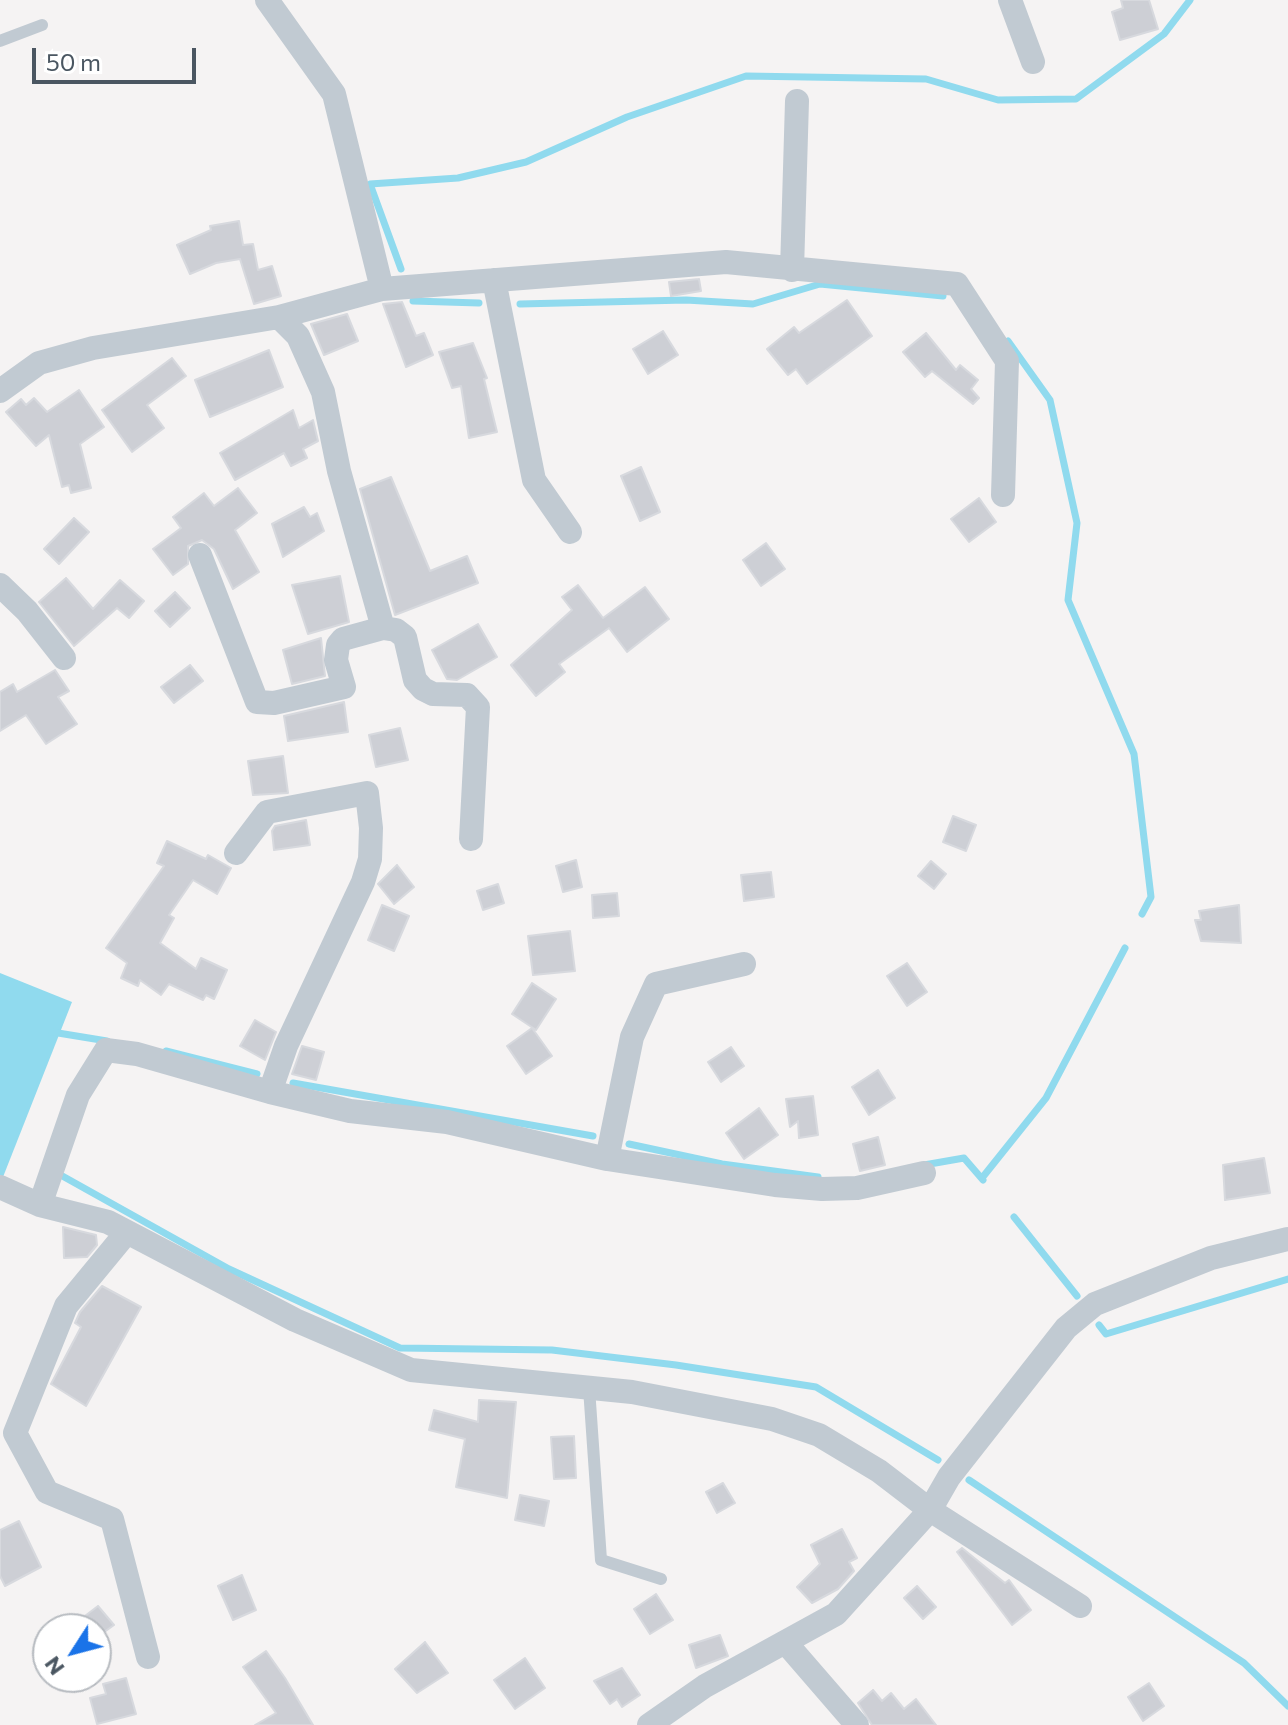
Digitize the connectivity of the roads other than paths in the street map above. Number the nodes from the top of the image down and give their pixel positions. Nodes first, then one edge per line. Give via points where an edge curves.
1 (267, 0) edge
2 (1010, 0) edge
3 (42, 25) dead end
4 (0, 41) edge
5 (1033, 62) dead end
6 (797, 101) dead end
7 (792, 270) junction
8 (494, 280) junction
9 (382, 289) junction
10 (279, 317) junction
11 (0, 391) edge
12 (1003, 495) dead end
13 (570, 532) dead end
14 (200, 555) dead end
15 (0, 585) edge
16 (383, 628) junction
17 (64, 658) dead end
18 (471, 839) dead end
19 (236, 853) dead end
20 (744, 964) dead end
21 (270, 1092) junction
22 (607, 1159) junction
23 (924, 1173) dead end
24 (0, 1187) edge
25 (40, 1205) junction
26 (127, 1232) junction
27 (1288, 1239) edge
28 (589, 1388) junction
29 (930, 1510) junction
30 (661, 1579) dead end
31 (1080, 1606) dead end
32 (786, 1643) junction
33 (148, 1657) dead end
34 (649, 1725) edge
35 (857, 1725) edge

1 - 9 street via 334,94
2 - 5 street
3 - 4 lane
6 - 7 street
7 - 8 street via 726,262
7 - 12 street via 957,284 1007,361
8 - 9 street
8 - 13 street via 534,480
9 - 10 street
10 - 11 street via 93,348 39,363
10 - 16 street via 298,336 323,392
14 - 16 street via 257,702 344,687 336,660 338,645
15 - 17 street
16 - 18 street via 405,637 415,680 423,689 467,695 478,707
19 - 21 street via 267,812 367,793 370,859 363,882 292,1032
20 - 22 street via 656,984 632,1037
21 - 22 street via 350,1111 447,1122
21 - 25 street via 106,1050 78,1095
22 - 23 street via 822,1189 857,1188
24 - 25 street
25 - 26 street
26 - 28 street via 295,1320 411,1370
26 - 33 street via 66,1306 15,1433 47,1492 112,1519
27 - 29 street via 1211,1258 1095,1304 1066,1328 949,1477
28 - 29 street via 772,1419 819,1435
28 - 30 lane via 601,1560
29 - 31 street
29 - 32 street via 836,1614
32 - 34 street via 705,1686
32 - 35 street

